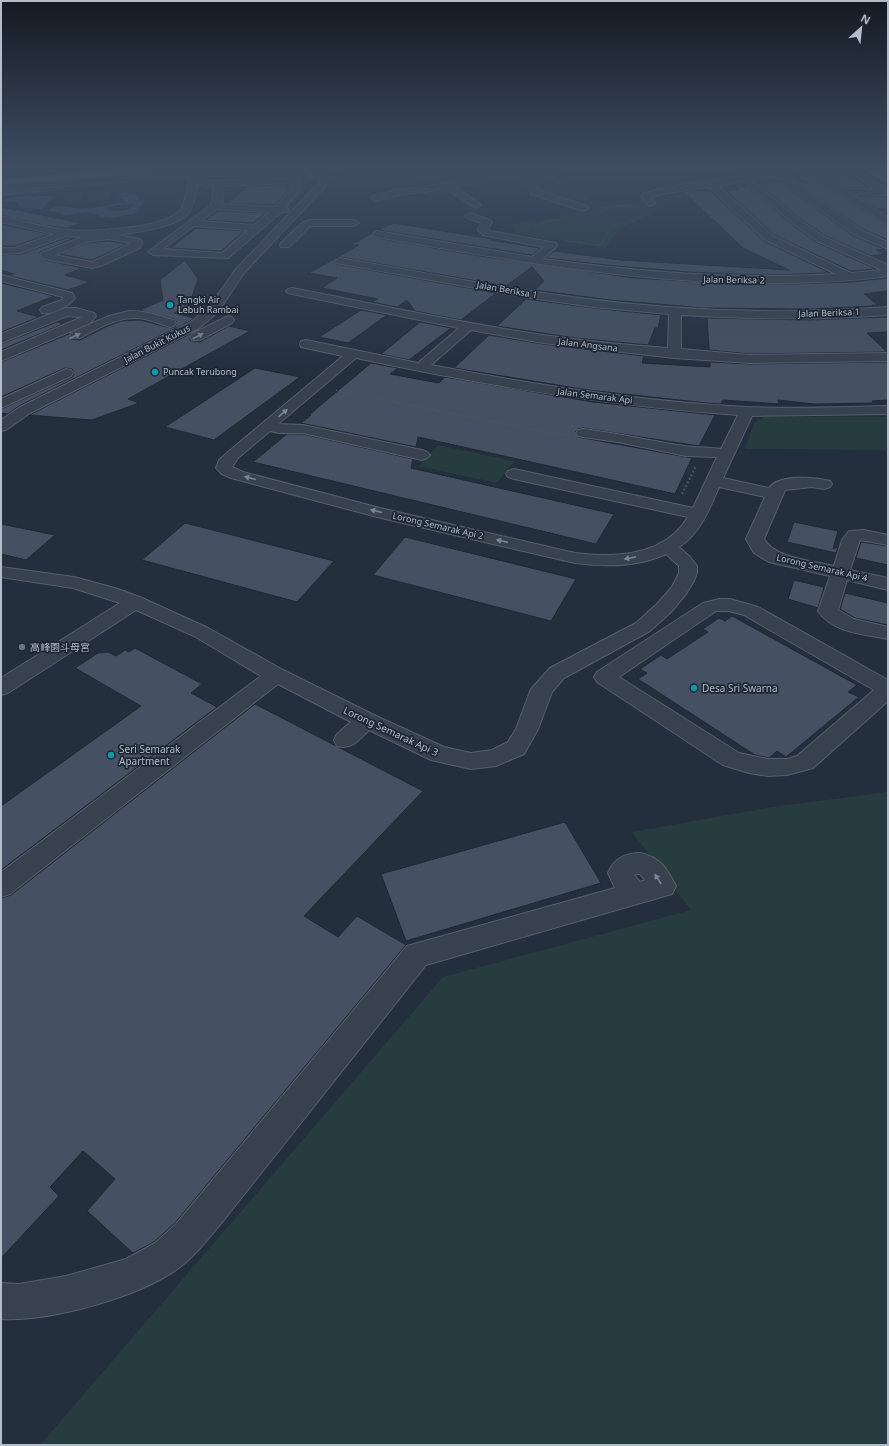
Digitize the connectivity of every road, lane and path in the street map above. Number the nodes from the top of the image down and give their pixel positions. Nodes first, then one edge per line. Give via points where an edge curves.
1 (103, 236) edge
2 (111, 236) edge
3 (143, 236) edge
4 (173, 236) edge
5 (259, 236) edge
6 (261, 236) edge
7 (261, 236) edge
8 (276, 236) edge
9 (293, 236) edge
10 (391, 236) edge
11 (506, 236) edge
12 (605, 236) edge
13 (767, 236) edge
14 (817, 236) edge
15 (867, 236) edge
16 (53, 237) edge
17 (290, 239) junction
18 (131, 240) junction
19 (566, 241) dead end
20 (888, 246) edge
21 (283, 247) dead end
22 (1, 251) edge
23 (340, 261) dead end
24 (534, 261) junction
25 (580, 268) junction
26 (888, 269) edge
27 (888, 273) edge
28 (850, 277) junction
29 (571, 278) dead end
30 (3, 279) edge
31 (562, 288) dead end
32 (292, 291) dead end
33 (552, 298) junction
34 (675, 311) junction
35 (888, 311) edge
36 (228, 320) dead end
37 (468, 326) junction
38 (1, 329) edge
39 (155, 330) dead end
40 (1, 339) edge
41 (306, 344) dead end
42 (353, 354) junction
43 (674, 354) junction
44 (1, 357) edge
45 (888, 357) edge
46 (420, 368) junction
47 (1, 369) edge
48 (72, 374) junction
49 (334, 390) dead end
50 (55, 391) junction
51 (1, 404) edge
52 (888, 410) edge
53 (747, 411) junction
54 (1, 416) edge
55 (268, 426) junction
56 (1, 427) edge
57 (579, 436) joint
58 (726, 454) junction
59 (422, 455) dead end
60 (698, 462) dead end
61 (514, 474) dead end
62 (714, 481) junction
63 (824, 484) dead end
64 (775, 494) junction
65 (674, 509) junction
66 (698, 514) junction
67 (888, 540) edge
68 (667, 547) junction
69 (1, 572) edge
70 (841, 573) junction
71 (888, 584) edge
72 (135, 602) junction
73 (888, 633) edge
74 (580, 661) junction
75 (276, 674) junction
76 (604, 677) junction
77 (1, 688) edge
78 (366, 720) junction
79 (345, 740) dead end
80 (1, 886) edge
81 (634, 894) dead end
82 (1, 1301) edge

1 - 18 street via 87,238 45,255 92,265 135,247 136,242
2 - 18 street
3 - 18 street
4 - 5 street via 153,252 224,256
6 - 48 street, Jalan Bukit Kukus via 226,272 196,316
7 - 50 street, Jalan Bukit Kukus via 214,309 195,325
8 - 17 street
9 - 17 street
10 - 24 street, Jalan Beriksa 2
11 - 24 street via 552,245
12 - 19 path via 600,245
13 - 28 street
14 - 26 street
15 - 20 street
16 - 22 street via 16,251
17 - 21 street
23 - 33 street, Jalan Beriksa 1
24 - 25 street, Jalan Beriksa 2
25 - 28 street, Jalan Beriksa 2 via 712,280
25 - 29 street
27 - 28 street, Jalan Beriksa 2
30 - 38 street via 62,293 69,298 66,302
31 - 33 street
32 - 37 street, Jalan Angsana
33 - 34 street, Jalan Beriksa 1
34 - 35 street, Jalan Beriksa 1 via 760,315
34 - 43 street
50 -> 36 street via 76,398
37 - 43 street, Jalan Angsana via 543,339
37 - 46 street
47 -> 39 street via 116,317 136,314 170,323
40 - 44 street via 66,312 90,316
41 - 42 street, Jalan Semarak Api
42 - 46 street, Jalan Semarak Api
55 -> 42 street, Lorong Semarak Api 2
43 - 45 street, Jalan Angsana via 757,359
46 - 53 street, Jalan Semarak Api via 556,391 648,403
48 - 50 street, Jalan Bukit Kukus
48 - 51 street
49 - 57 path
50 - 54 street, Jalan Bukit Kukus
50 - 56 street, Jalan Bukit Kukus
52 - 53 street, Jalan Semarak Api
53 - 58 street, Lorong Semarak Api 2
55 - 59 street via 279,429 303,429
68 -> 55 street, Lorong Semarak Api 2 via 635,558 614,561 575,558 377,512 224,468 225,463
57 - 58 street via 618,437 686,451
58 - 62 street, Lorong Semarak Api 2
60 - 65 path
61 - 65 street
62 - 64 street
62 - 66 street, Lorong Semarak Api 2
63 - 64 street via 812,482 782,485
64 - 70 street, Lorong Semarak Api 4 via 755,539 760,549 775,558
65 - 66 street
66 - 68 street, Lorong Semarak Api 2 via 687,531
67 - 70 street via 855,535 851,540
68 - 74 street, Lorong Semarak Api 3 via 688,566 686,582 643,627
69 - 72 street, Lorong Semarak Api 3 via 74,583
70 - 71 street, Lorong Semarak Api 4
70 - 73 street via 828,611 832,617 842,622
72 - 75 street, Lorong Semarak Api 3 via 201,632
72 - 77 street
74 - 76 street
74 - 78 street, Lorong Semarak Api 3 via 550,679 542,689 527,729 516,748 496,758 471,761 439,754
75 - 78 street, Lorong Semarak Api 3
75 - 80 street
76 - 76 street via 731,759 782,768 794,767 805,762 888,689 751,611 730,605 710,607
78 - 79 street
81 - 82 street via 417,955 215,1204 188,1236 167,1255 133,1275 66,1294 19,1302

